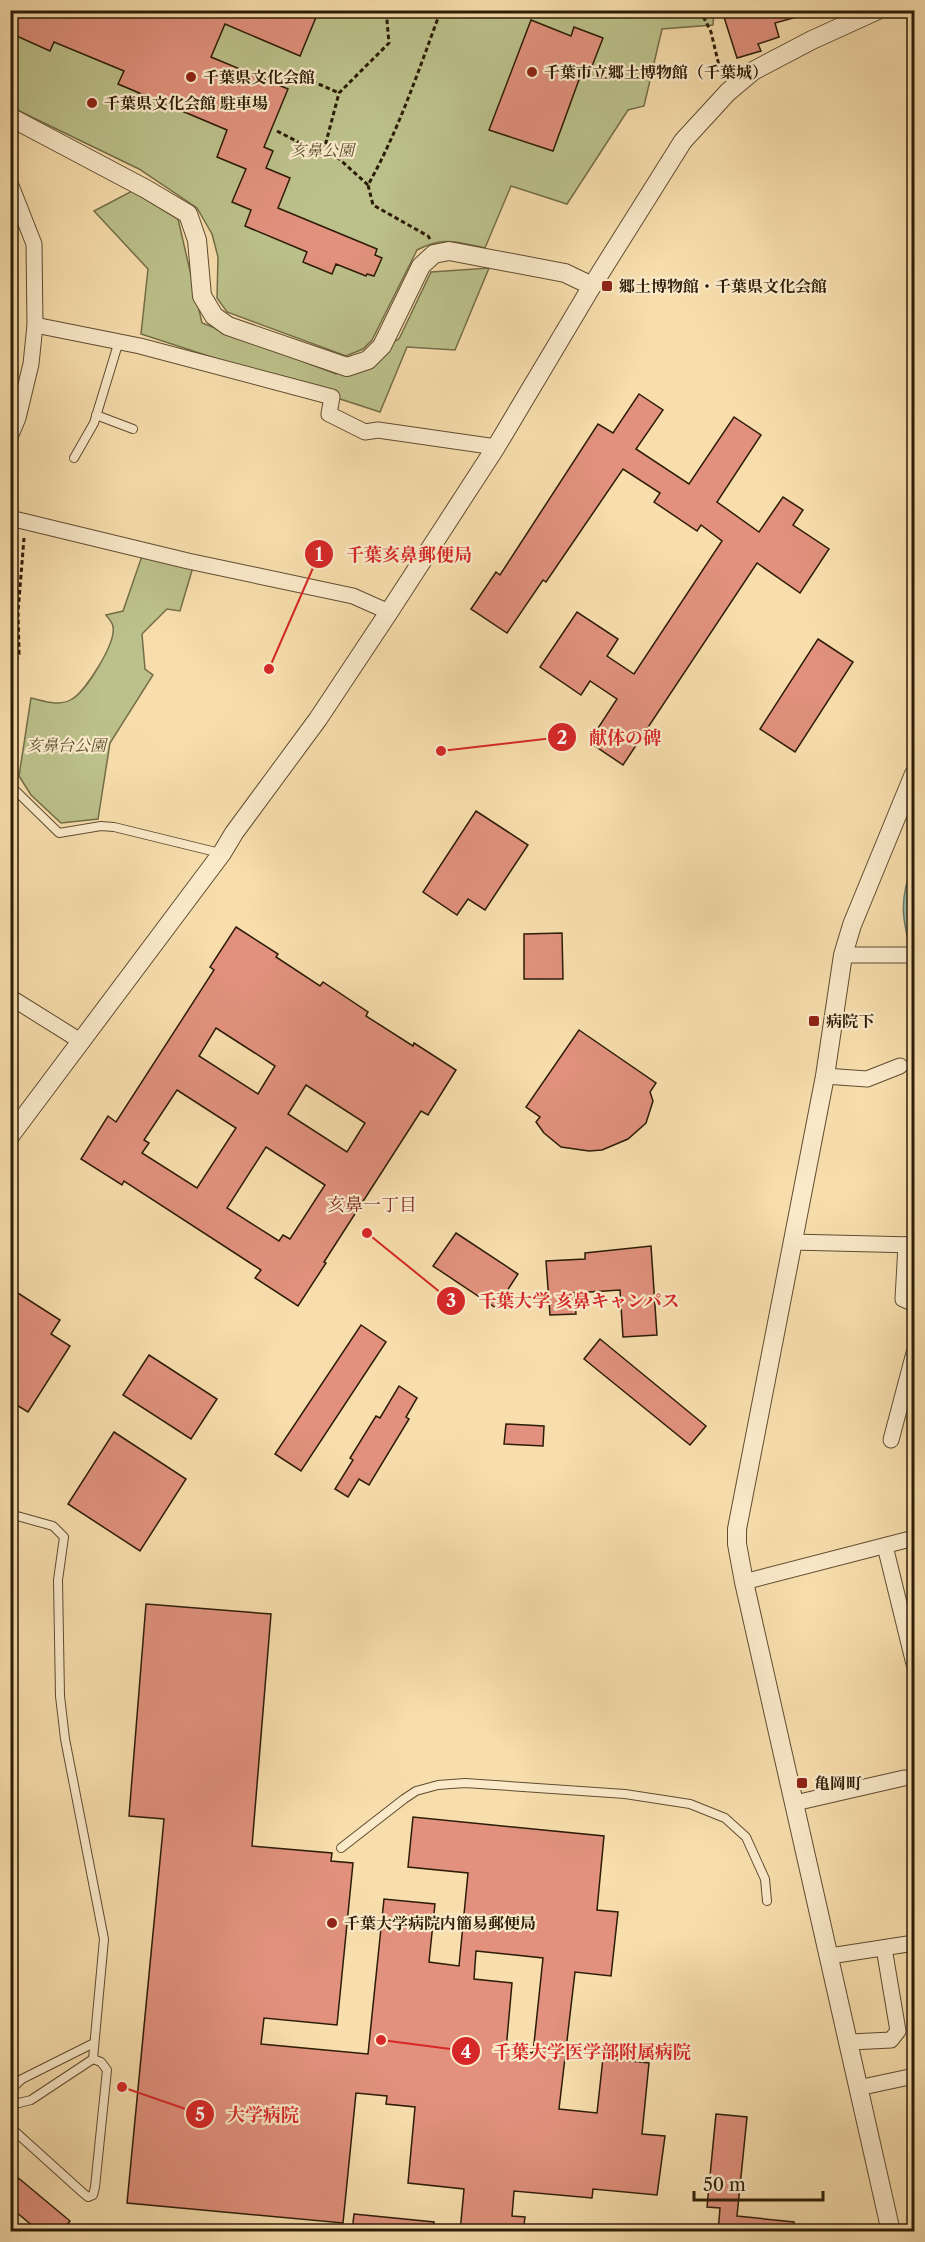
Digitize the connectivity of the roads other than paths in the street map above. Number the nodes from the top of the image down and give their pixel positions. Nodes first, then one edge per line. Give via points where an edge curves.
1 (878, 10) edge
2 (10, 117) edge
3 (10, 183) edge
4 (592, 286) junction
5 (35, 325) junction
6 (119, 341) junction
7 (96, 416) junction
8 (133, 429) dead end
9 (10, 437) edge
10 (496, 447) junction
11 (74, 458) dead end
12 (18, 520) edge
13 (389, 612) junction
14 (915, 774) edge
15 (17, 792) road end
16 (222, 853) junction
17 (843, 954) junction
18 (911, 955) edge
19 (10, 997) edge
20 (82, 1042) junction
21 (900, 1066) dead end
22 (825, 1076) junction
23 (12, 1130) edge
24 (792, 1242) junction
25 (910, 1245) edge
26 (915, 1304) edge
27 (915, 1353) edge
28 (891, 1440) dead end
29 (10, 1514) edge
30 (915, 1538) edge
31 (885, 1546) junction
32 (744, 1582) junction
33 (907, 1605) edge
34 (915, 1664) edge
35 (904, 1778) dead end
36 (795, 1803) junction
37 (341, 1848) dead end
38 (767, 1900) dead end
39 (915, 1943) edge
40 (884, 1948) junction
41 (830, 1956) junction
42 (850, 2042) junction
43 (94, 2043) junction
44 (93, 2058) junction
45 (915, 2076) edge
46 (858, 2088) junction
47 (10, 2090) edge
48 (10, 2099) edge
49 (10, 2127) edge
50 (891, 2232) edge

1 - 4 street via 753,71 728,92 683,141
2 - 4 street via 188,214 197,240 202,296 214,316 228,326 347,367 368,360 382,346 421,266 434,254 449,251 566,273
3 - 5 street via 34,244
4 - 10 street
5 - 6 street
5 - 9 street via 31,364
6 - 7 lane
6 - 10 street via 332,397 329,414 364,432 378,430
7 - 8 lane
7 - 11 lane
10 - 13 street
12 - 13 street via 353,596
13 - 16 street
14 - 17 street
15 - 16 lane via 59,833 114,826
16 - 20 street
17 - 18 street
17 - 22 street
19 - 20 street
20 - 23 street
21 - 22 street via 867,1079
22 - 24 street
24 - 25 street
24 - 32 street via 740,1507 737,1544
25 - 26 street via 903,1299
27 - 28 street
29 - 43 lane via 53,1526 64,1537 58,1580 65,1739 104,1939
30 - 31 street
31 - 32 street
31 - 33 street
32 - 36 street
33 - 34 street
35 - 36 street
36 - 41 street
37 - 38 lane via 416,1791 438,1785 625,1794 690,1804 725,1818 746,1837 765,1879
39 - 40 street
40 - 41 street
40 - 42 street via 898,2031 891,2040
41 - 42 street
42 - 46 street
43 - 44 lane
43 - 47 lane via 22,2079
44 - 48 lane via 31,2100 19,2103
44 - 49 lane via 107,2070 93,2195 88,2197
45 - 46 street
46 - 50 street

